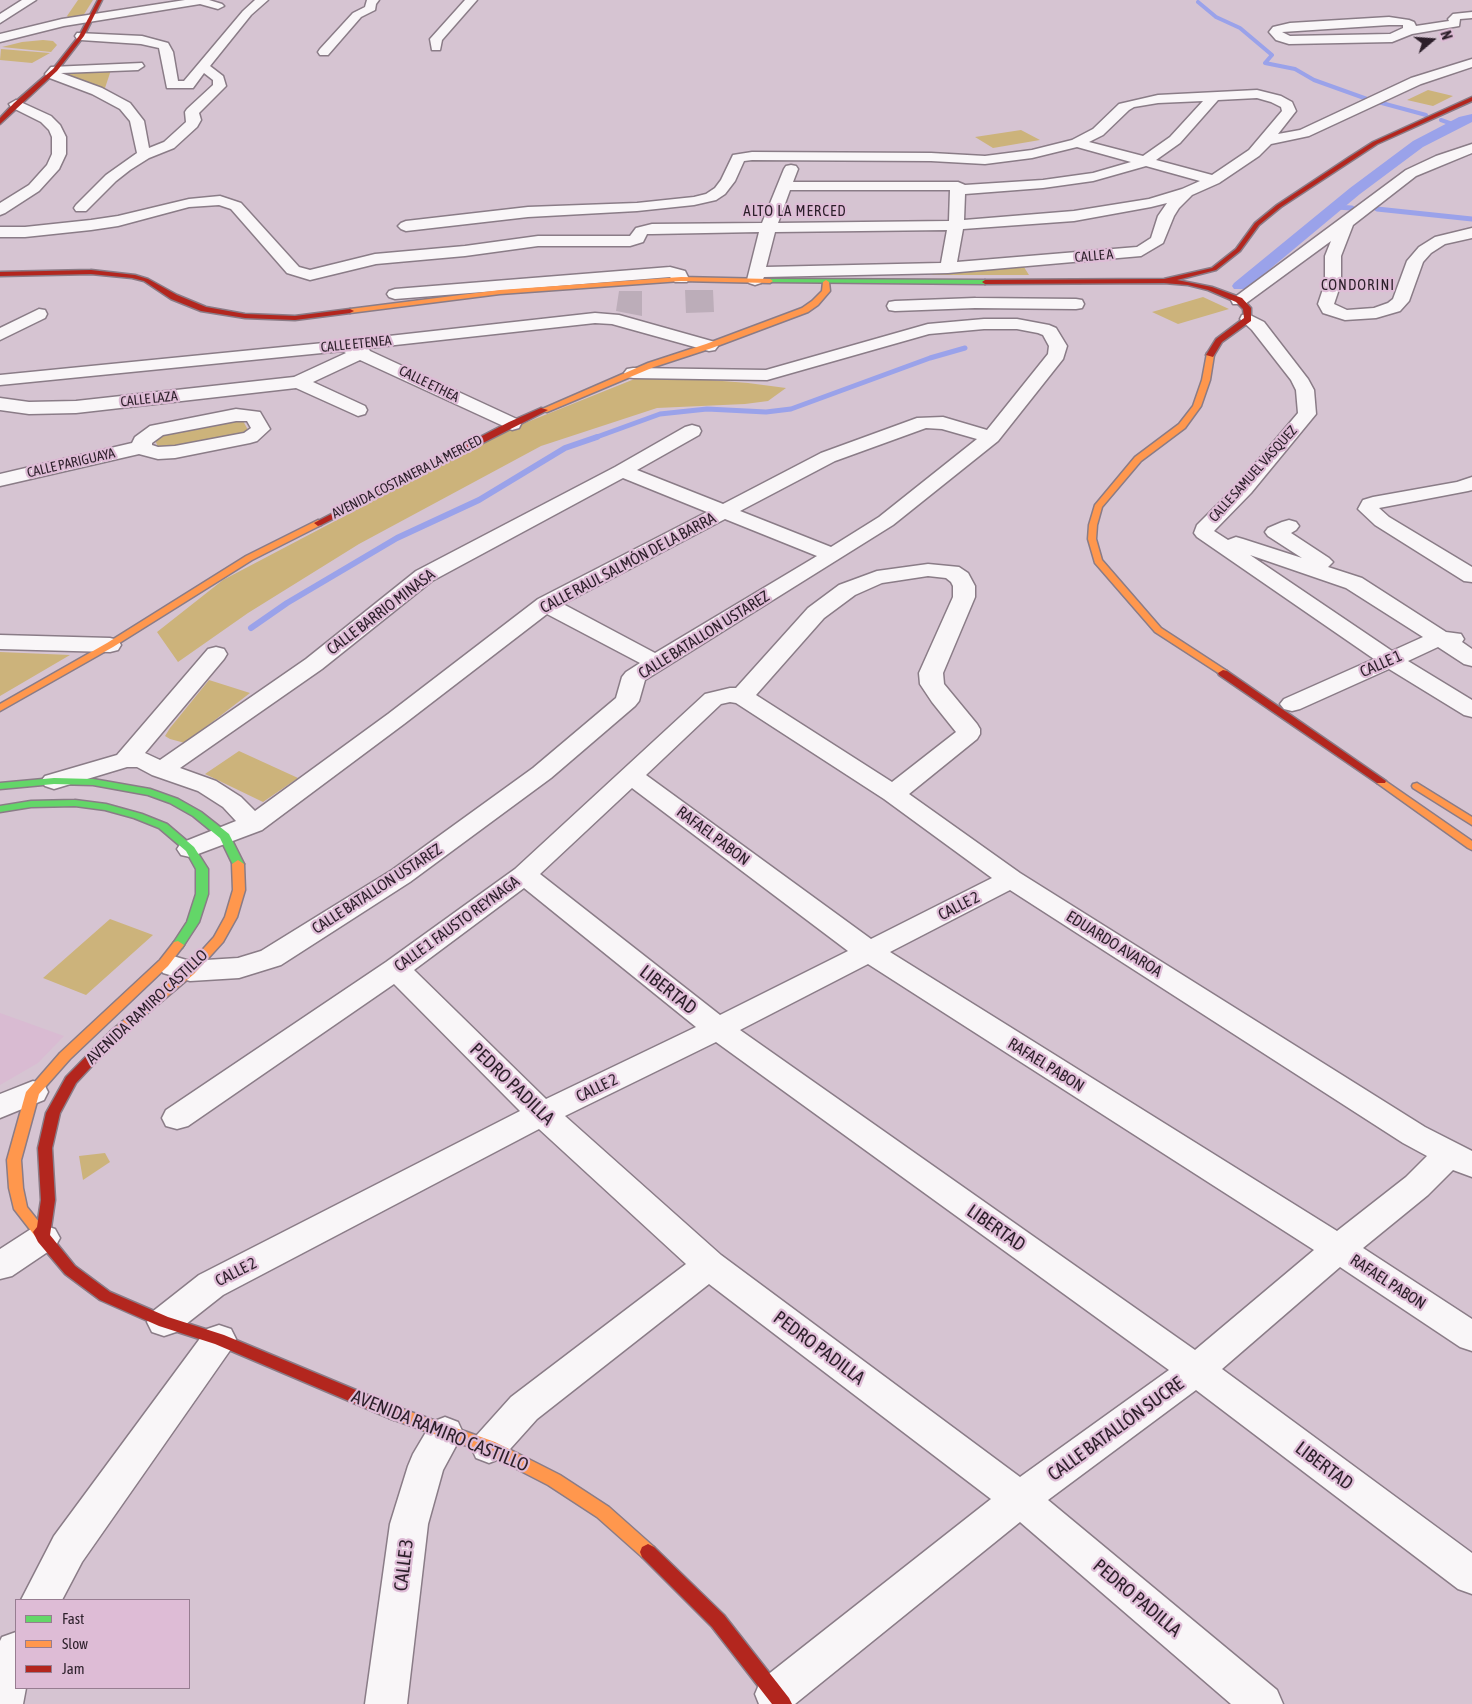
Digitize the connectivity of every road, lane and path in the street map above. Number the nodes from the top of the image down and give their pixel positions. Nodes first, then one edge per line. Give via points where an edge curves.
1 (30, 0) edge
2 (100, 0) edge
3 (262, 0) edge
4 (373, 0) edge
5 (470, 0) edge
6 (244, 3) dead end
7 (222, 5) dead end
8 (70, 8) dead end
9 (143, 8) edge
10 (1472, 15) edge
11 (0, 19) edge
12 (91, 19) junction
13 (62, 23) junction
14 (1409, 31) junction
15 (81, 36) junction
16 (0, 38) edge
17 (436, 47) dead end
18 (324, 52) dead end
19 (1472, 63) edge
20 (138, 66) dead end
21 (204, 67) junction
22 (53, 72) junction
23 (1214, 96) junction
24 (1472, 99) edge
25 (16, 104) junction
26 (0, 122) edge
27 (1266, 141) junction
28 (1077, 143) junction
29 (1472, 148) edge
30 (144, 154) junction
31 (796, 155) junction
32 (1144, 162) junction
33 (1214, 180) junction
34 (786, 186) junction
35 (958, 190) junction
36 (1186, 192) junction
37 (81, 208) dead end
38 (0, 210) edge
39 (1346, 224) junction
40 (956, 225) junction
41 (406, 226) dead end
42 (768, 228) junction
43 (0, 232) edge
44 (1472, 233) edge
45 (948, 268) junction
46 (0, 274) edge
47 (755, 276) junction
48 (681, 279) junction
49 (1164, 281) junction
50 (826, 282) junction
51 (395, 294) dead end
52 (1236, 299) junction
53 (1076, 304) dead end
54 (895, 306) dead end
55 (39, 314) dead end
56 (1248, 319) junction
57 (0, 334) edge
58 (710, 346) junction
59 (353, 349) junction
60 (633, 373) junction
61 (0, 380) edge
62 (298, 382) junction
63 (278, 386) junction
64 (0, 404) edge
65 (358, 410) dead end
66 (254, 416) junction
67 (512, 424) junction
68 (692, 431) dead end
69 (991, 438) junction
70 (142, 447) junction
71 (622, 471) junction
72 (0, 480) edge
73 (1472, 483) edge
74 (723, 512) junction
75 (1289, 526) dead end
76 (1204, 533) junction
77 (833, 555) junction
78 (1472, 576) edge
79 (1354, 584) junction
80 (1123, 588) junction
81 (546, 604) junction
82 (1152, 607) dead end
83 (1438, 639) junction
84 (1472, 640) edge
85 (0, 642) edge
86 (110, 645) junction
87 (216, 654) dead end
88 (1472, 659) edge
89 (1390, 660) junction
90 (656, 662) junction
91 (742, 696) junction
92 (1289, 706) junction
93 (0, 708) edge
94 (1472, 710) edge
95 (126, 760) junction
96 (161, 770) junction
97 (632, 776) junction
98 (1407, 779) dead end
99 (54, 781) junction
100 (0, 786) edge
101 (893, 794) junction
102 (0, 808) edge
103 (1472, 822) edge
104 (253, 824) junction
105 (225, 836) junction
106 (1472, 846) edge
107 (190, 849) junction
108 (524, 875) junction
109 (1011, 880) junction
110 (869, 952) junction
111 (164, 963) junction
112 (396, 969) junction
113 (190, 971) junction
114 (718, 1029) junction
115 (33, 1092) junction
116 (0, 1107) edge
117 (542, 1114) junction
118 (177, 1118) dead end
119 (1461, 1160) edge
120 (43, 1238) junction
121 (1338, 1249) junction
122 (708, 1265) junction
123 (0, 1266) edge
124 (164, 1322) junction
125 (1472, 1337) edge
126 (219, 1339) junction
127 (1196, 1370) junction
128 (445, 1433) junction
129 (489, 1447) junction
130 (1020, 1499) junction
131 (1472, 1576) edge
132 (42, 1599) edge
133 (15, 1654) edge
134 (779, 1699) edge
135 (2, 1704) edge
136 (386, 1704) edge
137 (1262, 1704) edge

1 - 11 street
2 - 12 main road
3 - 6 street
3 - 21 street via 247,13
4 - 18 street via 371,8 357,15
5 - 17 street via 440,33
7 - 9 street
8 - 13 street
9 - 12 street via 105,19
10 - 14 street via 1457,16 1455,24
12 - 13 street
12 - 15 main road
13 - 16 street
14 - 14 street via 1392,38 1289,40 1275,32 1290,27 1399,21 1410,24
15 - 21 street via 142,40 164,46 168,52 172,85 188,85
15 - 22 main road
19 - 27 street via 1416,81 1304,133
20 - 22 street
21 - 30 street via 219,79 220,86 192,112 192,124 176,140
22 - 25 main road
22 - 30 street via 124,106 137,121
23 - 27 street, CALLE A via 1257,94 1287,105 1289,111
23 - 28 street via 1177,96 1131,104 1098,132
23 - 32 street via 1175,140
24 - 49 main road via 1375,143 1327,174 1257,224 1238,250 1214,268
25 - 26 main road
25 - 38 street via 46,119 55,128 59,137 59,154 54,166 34,188
27 - 33 street, CALLE A
28 - 31 street via 1032,154 985,160
28 - 32 street
29 - 39 street via 1410,173
30 - 37 street via 111,178
31 - 34 street
31 - 41 street via 738,158 720,191 694,201 528,212
32 - 33 street
32 - 35 street via 1093,177
33 - 36 street, CALLE A
34 - 35 street via 958,186
34 - 42 street
35 - 40 street
36 - 40 street via 1151,203 1074,216
36 - 45 street, CALLE A via 1166,216 1158,240 1141,251
39 - 44 street via 1333,256 1333,283 1326,304 1329,309 1344,315 1376,313 1394,307 1401,301 1415,261 1425,250 1440,240
39 - 52 street
40 - 42 street
40 - 45 street
42 - 43 street via 641,231 638,239 630,241 538,241 375,259 331,272 310,274 293,270 236,206 220,200 189,203 91,225
42 - 47 street
45 - 47 street, CALLE A
46 - 48 main road via 92,272 133,276 204,309 245,316 295,318 491,293
47 - 48 main road
47 - 50 main road
48 - 51 street via 679,274 670,272
49 - 50 main road
49 - 52 main road via 1210,288
50 - 58 main road, AVENIDA COSTANERA LA MERCED via 826,290 816,303 804,310
52 - 56 main road via 1247,308
53 - 54 street
55 - 57 street
56 - 76 street, CALLE SAMUEL VASQUEZ via 1258,326 1299,379 1305,390 1307,414 1244,489 1204,528
56 - 80 main road via 1219,341 1210,354 1197,406 1182,426 1138,459 1098,507 1092,538 1098,561
58 - 59 street, CALLE ETENEA via 613,319 595,318
58 - 60 main road, AVENIDA COSTANERA LA MERCED
59 - 61 street, CALLE ETENEA
59 - 62 street, CALLE LAZA
59 - 67 street, CALLE ETHEA
60 - 67 main road, AVENIDA COSTANERA LA MERCED
60 - 69 street, CALLE BATALLON USTAREZ via 767,375 928,329 1003,323 1029,325 1050,332 1058,346 1057,355
62 - 63 street, CALLE LAZA
62 - 65 street
63 - 64 street, CALLE LAZA via 76,407 29,408
63 - 66 street
66 - 70 street via 236,415 164,428 147,436
66 - 70 street, CALLE PARIGUAYA via 261,430 250,436 166,453
67 - 86 main road, AVENIDA COSTANERA LA MERCED via 249,558
68 - 71 street, CALLE BARRIO MINASA
69 - 74 street, CALLE RAUL SALMÓN DE LA BARRA via 934,421 907,426 828,458
69 - 77 street, CALLE BATALLON USTAREZ via 886,521
70 - 72 street, CALLE PARIGUAYA
71 - 74 street
71 - 96 street, CALLE BARRIO MINASA via 424,576 314,664
73 - 78 street via 1370,504 1368,509 1382,521
74 - 77 street
74 - 81 street, CALLE RAUL SALMÓN DE LA BARRA
75 - 79 street via 1275,532
76 - 79 street
76 - 89 street
77 - 90 street, CALLE BATALLON USTAREZ
79 - 83 street
80 - 82 main road
80 - 92 main road via 1158,630
81 - 90 street
81 - 104 street, CALLE RAUL SALMÓN DE LA BARRA
83 - 84 street, CALLE 1
83 - 88 street
83 - 89 street, CALLE 1
85 - 86 street
86 - 93 main road, AVENIDA COSTANERA LA MERCED
87 - 95 street
89 - 92 street, CALLE 1
89 - 94 street
90 - 113 street, CALLE BATALLON USTAREZ via 634,677 627,701 563,755 401,876 271,958 239,968
91 - 97 street, CALLE 1 FAUSTO REYNAGA via 730,694 714,699
91 - 101 street, EDUARDO AVAROA
91 - 101 street via 816,612 847,590 877,577 928,570 951,572 960,578 964,597 931,673 932,684 968,729 968,734
92 - 106 main road via 1364,768
95 - 96 street via 142,760
95 - 99 street
96 - 104 street via 207,786 232,802
97 - 108 street, CALLE 1 FAUSTO REYNAGA
97 - 110 street, RAFAEL PABON
98 - 103 main road
99 - 100 main road, AVENIDA RAMIRO CASTILLO
99 - 105 main road, AVENIDA RAMIRO CASTILLO via 93,782 150,792 197,814
101 - 109 street, EDUARDO AVAROA
102 - 107 main road, AVENIDA RAMIRO CASTILLO via 31,804 106,807 163,826
104 - 105 street, CALLE RAUL SALMÓN DE LA BARRA
105 - 107 street, CALLE RAUL SALMÓN DE LA BARRA
105 - 113 main road, AVENIDA RAMIRO CASTILLO via 238,863 239,890 231,917 222,924 219,939
107 - 111 main road, AVENIDA RAMIRO CASTILLO via 202,869 197,922
108 - 112 street, CALLE 1 FAUSTO REYNAGA
108 - 114 street, LIBERTAD
109 - 110 street, CALLE 2
109 - 119 street, EDUARDO AVAROA via 1406,1130
110 - 114 street, CALLE 2
110 - 121 street, RAFAEL PABON
111 - 113 street
111 - 115 main road, AVENIDA RAMIRO CASTILLO via 65,1056
112 - 117 street, PEDRO PADILLA
112 - 118 street, CALLE 1 FAUSTO REYNAGA
113 - 120 main road, AVENIDA RAMIRO CASTILLO via 110,1038 70,1080 53,1113 45,1148 48,1200
114 - 117 street, CALLE 2
114 - 127 street, LIBERTAD
115 - 116 street
115 - 120 main road, AVENIDA RAMIRO CASTILLO via 14,1160 21,1209
117 - 122 street, PEDRO PADILLA
117 - 124 street, CALLE 2 via 211,1285
119 - 121 street, CALLE BATALLÓN SUCRE via 1417,1186
120 - 123 street
120 - 124 main road, AVENIDA RAMIRO CASTILLO via 70,1270 105,1296
121 - 125 street, RAFAEL PABON
121 - 127 street, CALLE BATALLÓN SUCRE
122 - 129 street via 524,1408
122 - 130 street, PEDRO PADILLA
124 - 126 main road, AVENIDA RAMIRO CASTILLO
126 - 128 main road, AVENIDA RAMIRO CASTILLO
126 - 132 street via 68,1549
127 - 130 street, CALLE BATALLÓN SUCRE
127 - 131 street, LIBERTAD
128 - 129 main road, AVENIDA RAMIRO CASTILLO
128 - 136 street, CALLE 3 via 426,1466 409,1524
129 - 134 main road, AVENIDA RAMIRO CASTILLO via 554,1480 603,1512 718,1621
130 - 134 street, CALLE BATALLÓN SUCRE
130 - 137 street, PEDRO PADILLA
133 - 135 street

